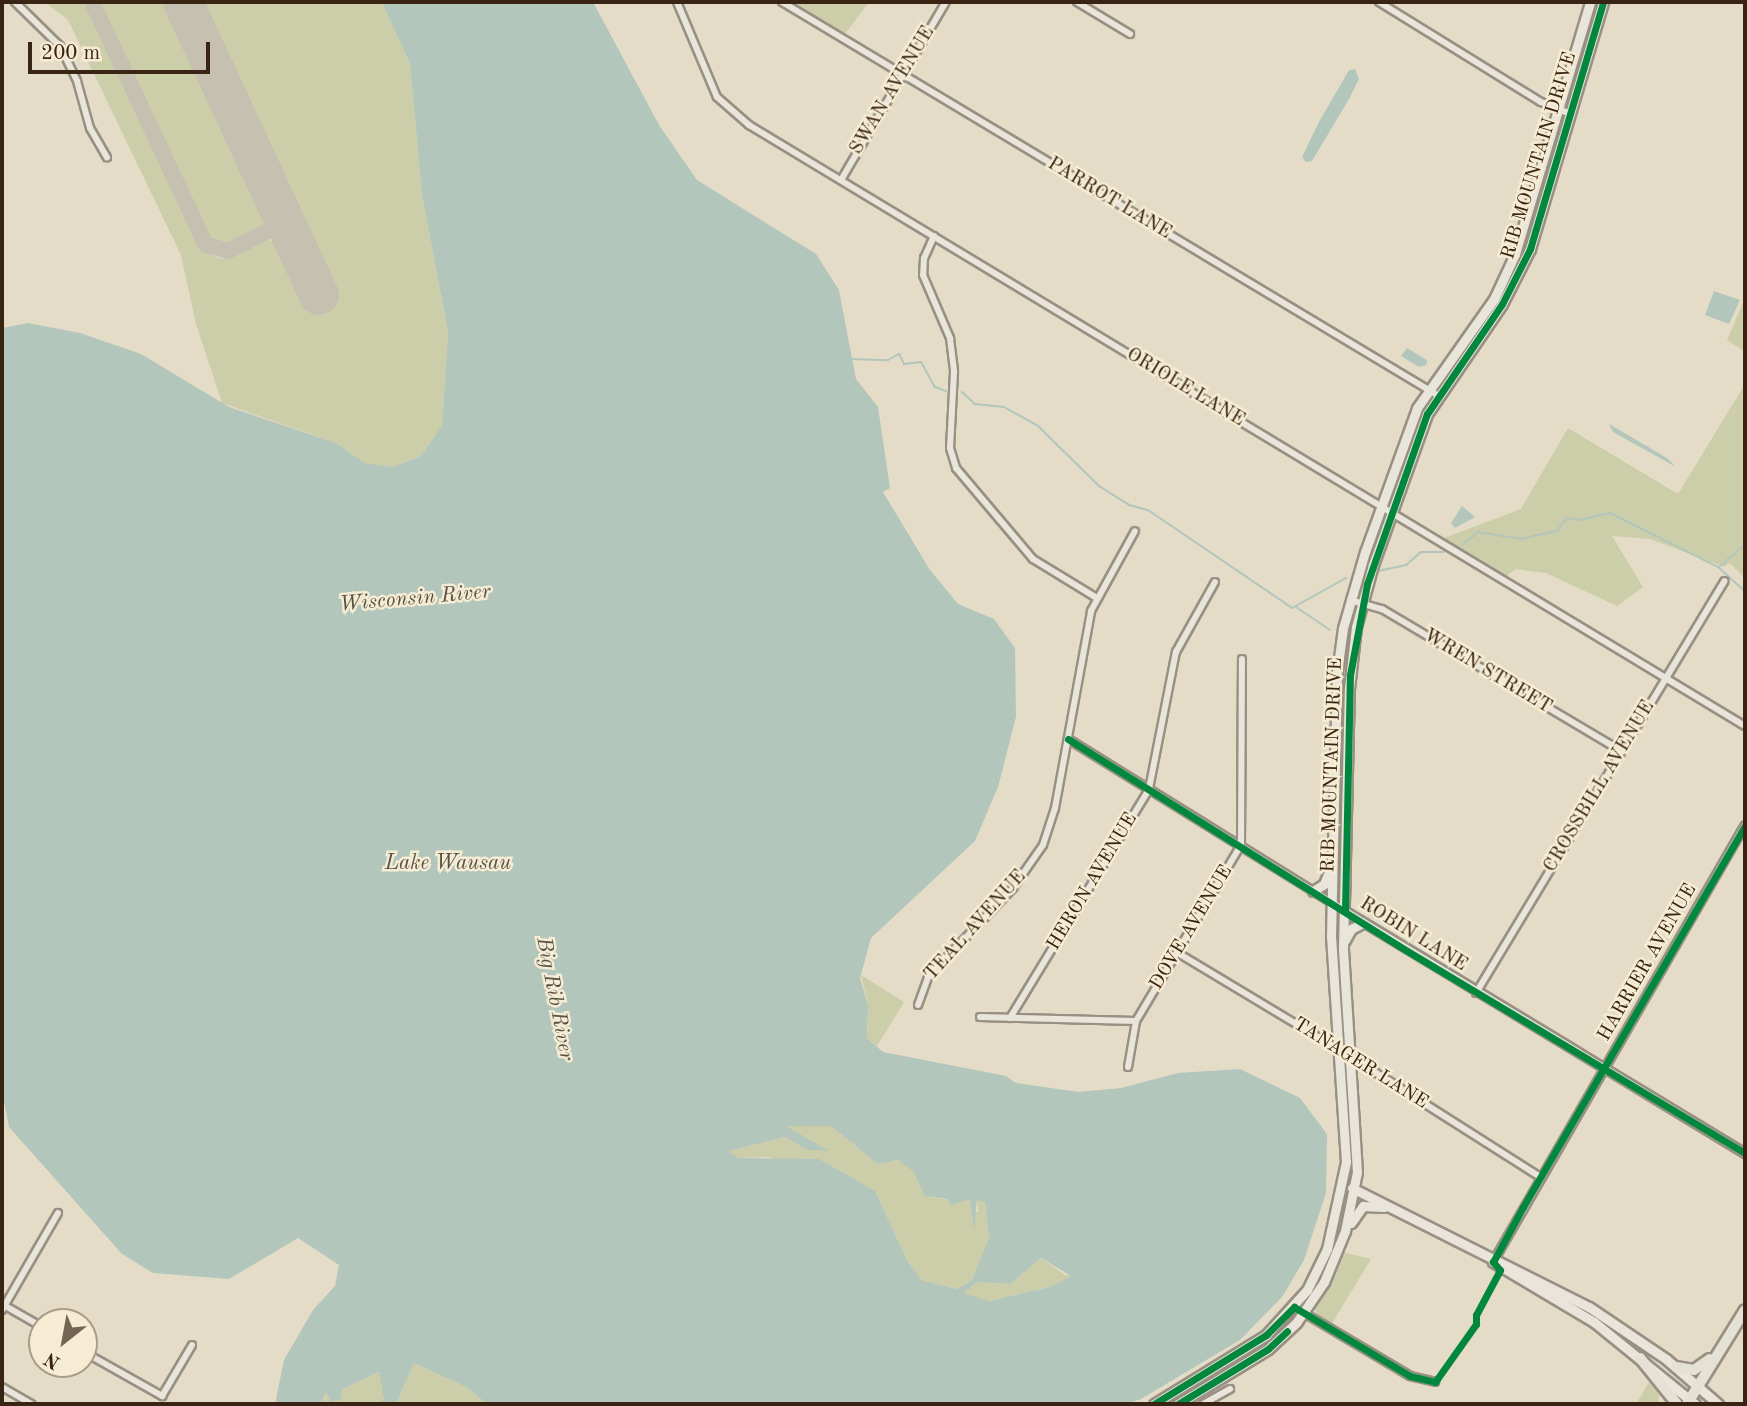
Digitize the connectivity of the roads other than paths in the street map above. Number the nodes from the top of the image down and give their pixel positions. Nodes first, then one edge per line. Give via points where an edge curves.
1 (15, 2) edge
2 (677, 2) edge
3 (782, 2) edge
4 (946, 2) edge
5 (1077, 2) edge
6 (1378, 2) edge
7 (1590, 2) edge
8 (1603, 2) edge
9 (1130, 34) dead end
10 (903, 75) junction
11 (1559, 110) junction
12 (1570, 114) junction
13 (107, 158) dead end
14 (841, 180) junction
15 (934, 236) junction
16 (1428, 389) junction
17 (1437, 395) junction
18 (1381, 506) junction
19 (1391, 512) junction
20 (1135, 531) dead end
21 (1725, 581) dead end
22 (1215, 582) dead end
23 (1097, 598) junction
24 (1350, 600) junction
25 (1362, 603) junction
26 (1242, 659) dead end
27 (1665, 678) junction
28 (1745, 726) edge
29 (1068, 739) junction
30 (1621, 751) junction
31 (1149, 789) junction
32 (1745, 825) edge
33 (1241, 845) junction
34 (1333, 861) junction
35 (1313, 891) junction
36 (1332, 903) junction
37 (1345, 911) junction
38 (1363, 923) junction
39 (1343, 949) junction
40 (1178, 953) junction
41 (1476, 993) junction
42 (918, 1004) dead end
43 (980, 1017) dead end
44 (1010, 1018) junction
45 (1136, 1021) junction
46 (1339, 1049) junction
47 (1348, 1055) junction
48 (1129, 1067) dead end
49 (1604, 1069) junction
50 (1745, 1153) edge
51 (1540, 1177) junction
52 (1343, 1187) junction
53 (1355, 1189) junction
54 (1390, 1209) junction
55 (58, 1213) dead end
56 (1340, 1247) junction
57 (1493, 1262) junction
58 (3, 1307) edge
59 (1294, 1307) junction
60 (1745, 1310) edge
61 (1304, 1314) junction
62 (28, 1320) edge
63 (191, 1345) dead end
64 (1716, 1356) junction
65 (1640, 1358) junction
66 (98, 1360) edge
67 (1676, 1367) junction
68 (1435, 1382) dead end
69 (1698, 1386) junction
70 (2, 1387) edge
71 (1230, 1389) dead end
72 (1690, 1403) edge
73 (31, 1404) edge
74 (1154, 1404) edge
75 (1178, 1404) edge
76 (1203, 1404) edge
77 (1677, 1404) edge
78 (1718, 1404) edge

1 - 13 street via 47,29 65,54 78,80 86,118
2 - 14 street, ORIOLE LANE via 708,80 723,104 749,125
3 - 10 street, PARROT LANE
4 - 10 street, SWAN AVENUE
5 - 9 street
6 - 11 street
7 - 11 main road, RIB MOUNTAIN DRIVE
8 - 12 main road, RIB MOUNTAIN DRIVE
10 - 14 street, SWAN AVENUE
10 - 16 street, PARROT LANE
11 - 12 street
11 - 16 main road, RIB MOUNTAIN DRIVE via 1505,278
12 - 17 main road, RIB MOUNTAIN DRIVE via 1523,265 1502,304
14 - 15 street, ORIOLE LANE
15 - 18 street, ORIOLE LANE
15 - 23 street via 924,258 923,275 950,338 954,372 950,448 956,468 1038,563
16 - 17 street, PARROT LANE
16 - 18 main road, RIB MOUNTAIN DRIVE
17 - 19 main road, RIB MOUNTAIN DRIVE
18 - 19 street, ORIOLE LANE
18 - 24 main road, RIB MOUNTAIN DRIVE
19 - 25 main road, RIB MOUNTAIN DRIVE
19 - 27 street, ORIOLE LANE
20 - 23 street, TEAL AVENUE
21 - 27 street, CROSSBILL AVENUE
22 - 31 street, HERON AVENUE via 1176,652
23 - 29 street, TEAL AVENUE
24 - 25 street, WREN STREET
24 - 34 main road, RIB MOUNTAIN DRIVE via 1337,672
25 - 30 street, WREN STREET via 1382,609
25 - 37 main road, RIB MOUNTAIN DRIVE via 1349,680
26 - 33 street, DOVE AVENUE
27 - 28 street, ORIOLE LANE
27 - 30 street, CROSSBILL AVENUE
29 - 31 street, ROBIN LANE
29 - 42 street, TEAL AVENUE via 1043,845 1013,888 928,976
30 - 41 street, CROSSBILL AVENUE
31 - 33 street, ROBIN LANE
31 - 44 street, HERON AVENUE
32 - 49 street, HARRIER AVENUE
33 - 35 street, ROBIN LANE
33 - 40 street, DOVE AVENUE
34 - 35 main road via 1325,882
34 - 36 main road, RIB MOUNTAIN DRIVE
35 - 36 street, ROBIN LANE
36 - 37 street, ROBIN LANE
36 - 46 main road, RIB MOUNTAIN DRIVE
37 - 38 street, ROBIN LANE
37 - 39 main road, RIB MOUNTAIN DRIVE
38 - 39 main road via 1350,930
38 - 41 street, ROBIN LANE
39 - 47 main road, RIB MOUNTAIN DRIVE
40 - 45 street, DOVE AVENUE
40 - 46 street, TANAGER LANE
41 - 49 street, ROBIN LANE
43 - 44 street
44 - 45 street
45 - 48 street, DOVE AVENUE
46 - 47 street, TANAGER LANE
46 - 52 main road, RIB MOUNTAIN DRIVE via 1346,1148
47 - 51 street, TANAGER LANE
47 - 53 main road, RIB MOUNTAIN DRIVE
49 - 50 street, ROBIN LANE
49 - 51 street, HARRIER AVENUE
51 - 57 street, HARRIER AVENUE
52 - 53 main road
52 - 59 main road, RIB MOUNTAIN DRIVE via 1324,1258
53 - 54 main road
53 - 56 main road, RIB MOUNTAIN DRIVE
54 - 56 main road via 1362,1207
54 - 57 main road
55 - 58 street
56 - 61 main road, RIB MOUNTAIN DRIVE
57 - 65 main road via 1584,1316
57 - 67 main road via 1581,1302
58 - 62 street
59 - 61 street
59 - 74 main road, RIB MOUNTAIN DRIVE via 1266,1335
60 - 64 highway
61 - 68 street via 1417,1380
61 - 75 main road, RIB MOUNTAIN DRIVE via 1268,1349
63 - 66 street via 162,1396
64 - 67 highway via 1694,1370
64 - 69 highway
65 - 72 main road
65 - 77 highway
67 - 69 main road
69 - 72 highway
69 - 78 main road
70 - 73 street
71 - 76 street

